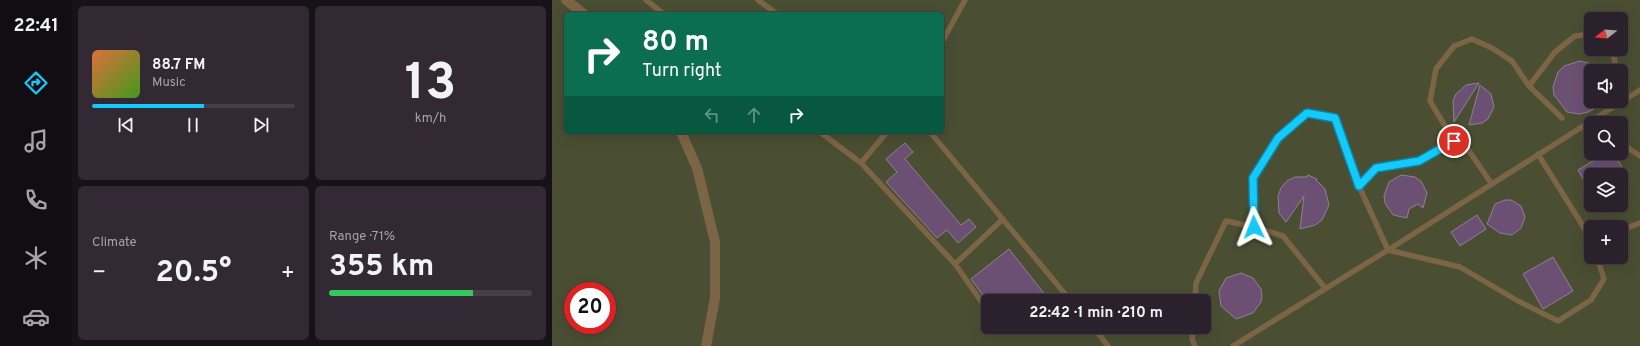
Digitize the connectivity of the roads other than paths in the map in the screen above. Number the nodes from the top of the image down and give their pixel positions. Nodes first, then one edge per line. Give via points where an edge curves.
1 (566, 0) edge
2 (646, 0) edge
3 (758, 0) edge
4 (964, 0) edge
5 (581, 12) edge
6 (661, 12) edge
7 (774, 12) edge
8 (1584, 35) edge
9 (944, 38) edge
10 (1529, 86) junction
11 (1640, 90) edge
12 (1628, 98) edge
13 (1611, 108) edge
14 (1562, 118) dead end
15 (682, 134) edge
16 (823, 134) edge
17 (885, 134) edge
18 (932, 134) edge
19 (1454, 141) junction
20 (1628, 148) edge
21 (1538, 154) junction
22 (1640, 156) edge
23 (861, 163) junction
24 (1492, 183) junction
25 (1359, 186) junction
26 (1003, 219) junction
27 (1640, 223) edge
28 (1254, 227) junction
29 (1628, 227) edge
30 (1584, 228) edge
31 (1388, 250) junction
32 (955, 264) junction
33 (1599, 264) edge
34 (1325, 288) junction
35 (1065, 294) edge
36 (1195, 294) edge
37 (981, 301) edge
38 (1099, 334) edge
39 (1192, 334) edge
40 (706, 346) edge
41 (1108, 346) edge
42 (1195, 346) edge
43 (1233, 346) edge

1 - 5 street
2 - 6 lane
3 - 7 lane
4 - 9 lane
8 - 10 lane via 1575,36 1555,52
10 - 14 lane
10 - 19 lane via 1512,61 1492,48 1472,39 1454,46 1436,69 1430,101
11 - 12 lane
13 - 21 lane
15 - 40 street via 697,168 715,242 715,298
16 - 23 lane
17 - 23 lane
18 - 26 lane
19 - 24 lane via 1465,145
19 - 25 lane via 1419,161 1376,168
20 - 22 lane
21 - 24 lane
21 - 30 lane
23 - 32 lane
24 - 31 lane
25 - 28 lane via 1335,118 1307,113 1278,138 1253,178
25 - 31 lane
26 - 32 lane
26 - 35 lane
27 - 29 lane
28 - 34 lane via 1283,236
28 - 36 lane via 1226,221 1196,283
31 - 33 lane via 1460,267 1558,321 1590,300 1604,278
31 - 34 lane
32 - 37 lane
34 - 43 lane
38 - 41 lane
39 - 42 lane

